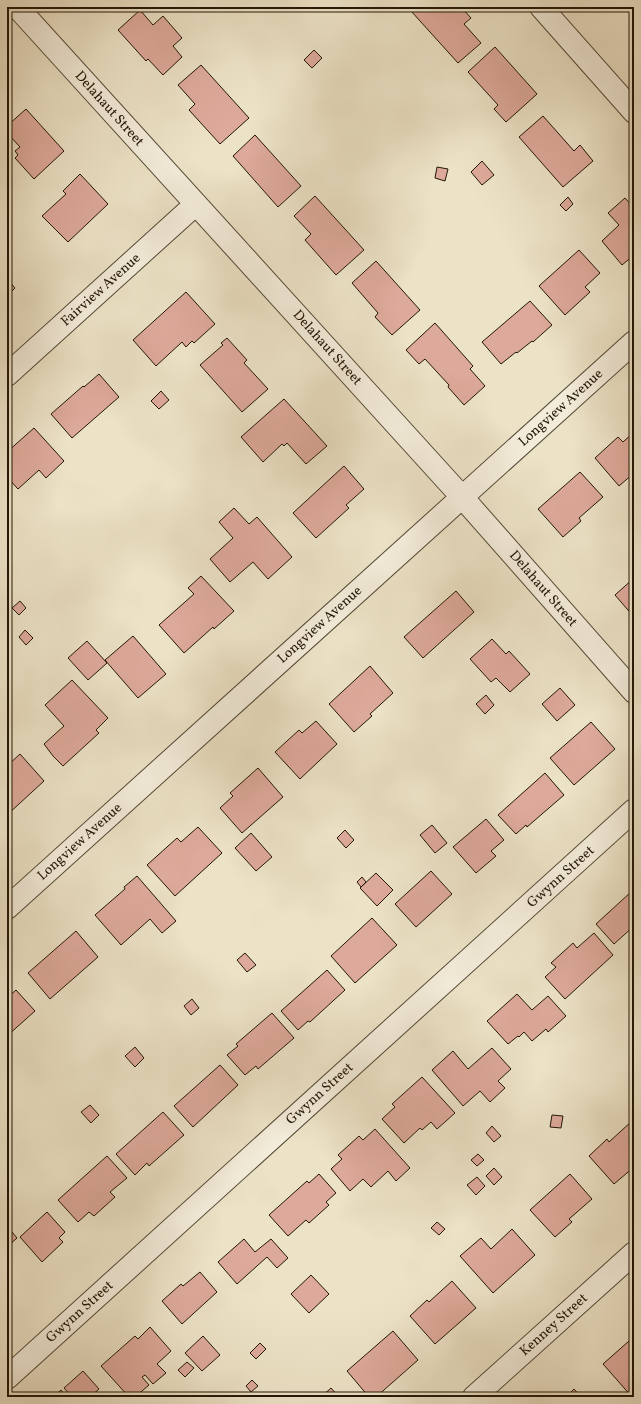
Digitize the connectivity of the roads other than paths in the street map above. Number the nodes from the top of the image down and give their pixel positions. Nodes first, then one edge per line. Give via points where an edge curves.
1 (17, 7) edge
2 (541, 7) edge
3 (634, 112) edge
4 (196, 204) junction
5 (634, 342) edge
6 (7, 375) edge
7 (462, 497) junction
8 (634, 692) edge
9 (634, 810) edge
10 (7, 908) edge
11 (634, 1253) edge
12 (7, 1378) edge
13 (474, 1397) edge

1 - 4 street, Delahaut Street
2 - 3 street
4 - 6 street, Fairview Avenue
4 - 7 street, Delahaut Street
5 - 7 street, Longview Avenue
7 - 8 street, Delahaut Street
7 - 10 street, Longview Avenue
9 - 12 street, Gwynn Street
11 - 13 street, Kenney Street

